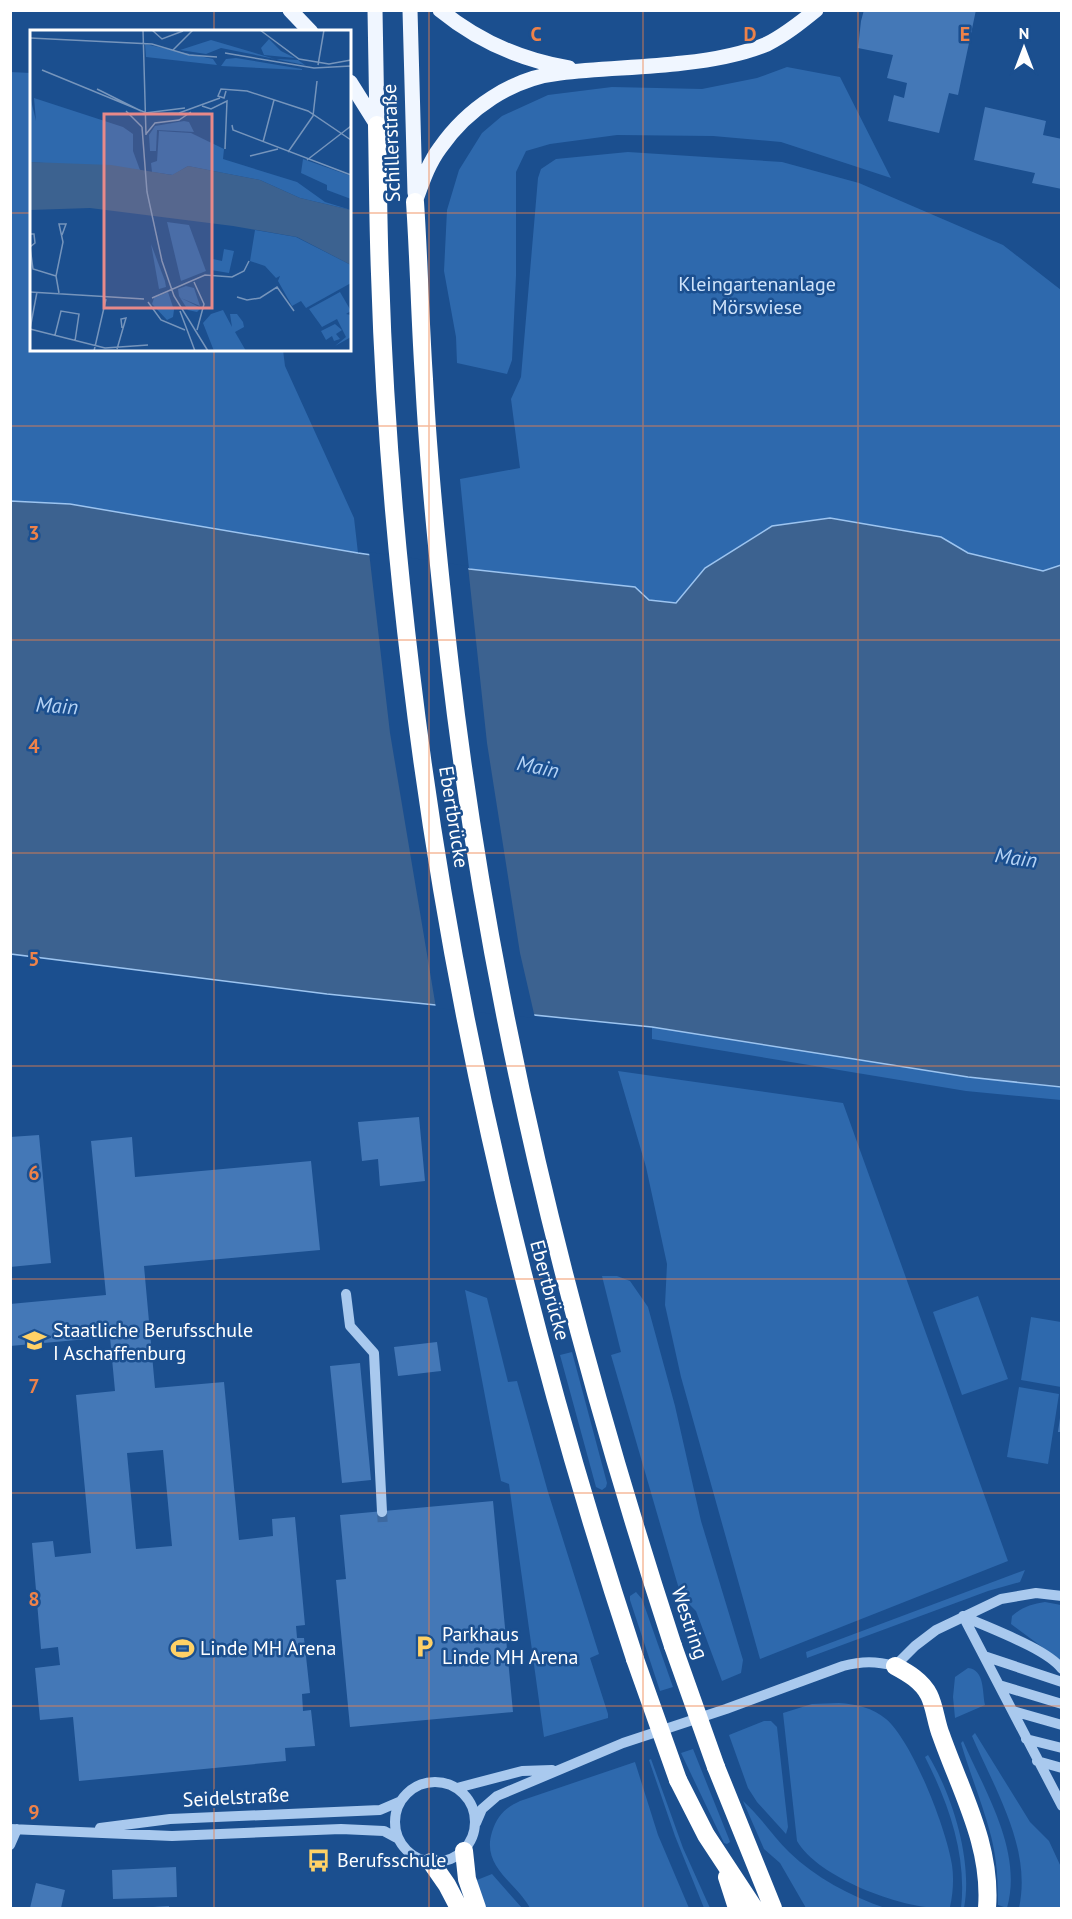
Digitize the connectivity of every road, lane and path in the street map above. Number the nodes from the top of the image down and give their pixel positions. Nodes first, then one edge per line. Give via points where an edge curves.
1 (290, 10) edge
2 (440, 10) edge
3 (816, 10) edge
4 (408, 12) edge
5 (377, 13) edge
6 (309, 30) edge
7 (587, 71) junction
8 (351, 84) edge
9 (377, 125) junction
10 (415, 202) junction
11 (380, 275) joint
12 (420, 275) joint
13 (346, 1294) dead end
14 (581, 1346) joint
15 (382, 1512) tunnel mouth
16 (1062, 1596) edge
17 (963, 1616) junction
18 (984, 1656) junction
19 (895, 1666) junction
20 (1062, 1669) edge
21 (1062, 1682) edge
22 (999, 1685) junction
23 (1062, 1704) edge
24 (1013, 1711) junction
25 (1062, 1725) edge
26 (1026, 1740) junction
27 (1062, 1748) edge
28 (1037, 1761) junction
29 (1062, 1768) edge
30 (555, 1770) junction
31 (1050, 1786) junction
32 (457, 1788) junction
33 (1062, 1789) edge
34 (400, 1801) junction
35 (1062, 1806) edge
36 (476, 1823) junction
37 (14, 1829) edge
38 (73, 1832) junction
39 (397, 1838) junction
40 (10, 1845) edge
41 (464, 1851) junction
42 (720, 1855) junction
43 (431, 1862) junction
44 (734, 1904) edge
45 (459, 1908) edge
46 (477, 1908) edge
47 (754, 1908) edge
48 (773, 1908) edge
49 (987, 1908) edge

1 - 6 main road
2 - 7 main road via 489,43 520,56
3 - 7 main road via 767,44 740,53 711,60
4 - 10 main road, Schillerstraße
5 - 9 main road, Schillerstraße
7 - 10 main road via 530,80 479,106 439,148
8 - 9 main road
9 - 11 highway, Schillerstraße
10 - 12 highway, Schillerstraße
11 - 42 highway, Ebertbrücke, bridge via 392,476 411,673 438,869 474,1064 517,1257 571,1456 635,1659 678,1779
12 - 14 highway, Ebertbrücke via 423,376 438,561 471,821 513,1057
13 - 15 street via 350,1326 374,1353
14 - 48 highway, Westring, bridge via 673,1646
16 - 17 street via 1036,1593 1001,1599
17 - 18 street
17 - 19 street via 936,1630
17 - 20 street via 1042,1653
18 - 21 street
18 - 22 street
19 - 30 street via 878,1662 843,1666
19 - 49 highway via 921,1683 930,1696 983,1851
22 - 23 street
22 - 24 street
24 - 25 street
24 - 26 street
26 - 27 street
26 - 28 street
28 - 29 street
28 - 31 street
30 - 32 street via 522,1771
30 - 36 street via 496,1796 482,1809
31 - 33 street
31 - 35 street
32 - 34 street via 428,1782 416,1786
32 - 36 street via 469,1799
34 - 38 street, Seidelstraße via 380,1810 170,1818
34 - 39 street via 394,1821
36 - 41 street
37 - 38 street, Seidelstraße
37 - 40 street
38 - 39 street, Seidelstraße via 172,1836 341,1829 384,1831
39 - 43 street via 413,1856
41 - 43 street via 443,1862
41 - 46 highway via 467,1879
42 - 44 highway
42 - 47 highway
43 - 45 highway

